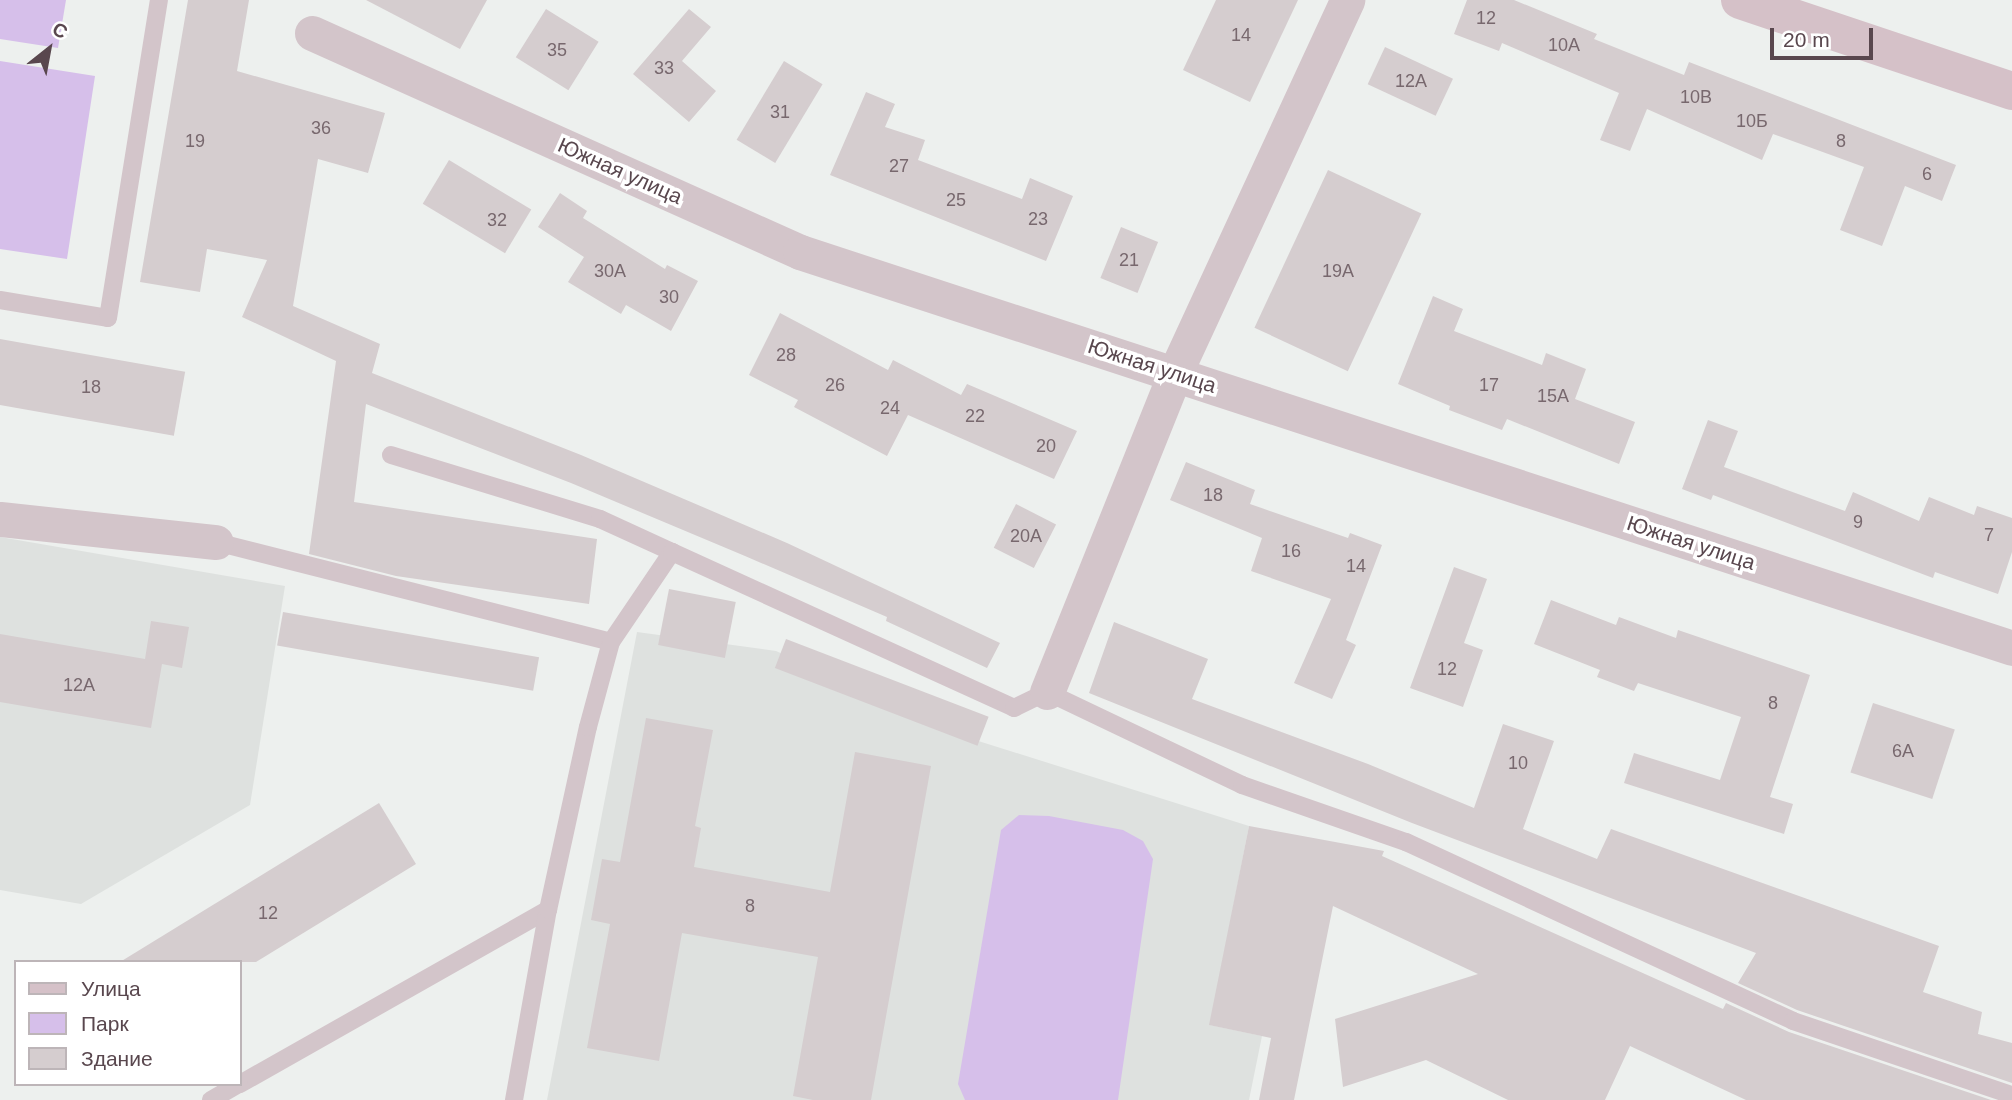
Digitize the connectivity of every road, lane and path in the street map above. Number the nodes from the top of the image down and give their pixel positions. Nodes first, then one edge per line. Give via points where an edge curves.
1 (159, 0) edge
2 (1347, 0) edge
3 (1740, 0) edge
4 (312, 33) dead end
5 (2012, 91) edge
6 (0, 300) edge
7 (1175, 373) junction
8 (391, 455) dead end
9 (0, 519) edge
10 (216, 542) joint
11 (672, 552) junction
12 (611, 642) junction
13 (2012, 648) edge
14 (1047, 692) junction
15 (548, 909) junction
16 (242, 1082) edge
17 (236, 1086) edge
18 (2012, 1095) edge
19 (211, 1100) edge
20 (514, 1100) edge

1 - 6 lane via 108,318
2 - 7 street
3 - 5 main road
4 - 7 street, Южная улица via 800,252
7 - 13 street, Южная улица
7 - 14 street
8 - 11 lane via 600,519
9 - 10 street
10 - 12 lane
11 - 12 lane
11 - 14 lane via 1014,708
12 - 15 lane
14 - 18 lane via 1242,785 1406,842 1793,1021
15 - 16 lane
15 - 20 lane
17 - 19 lane

